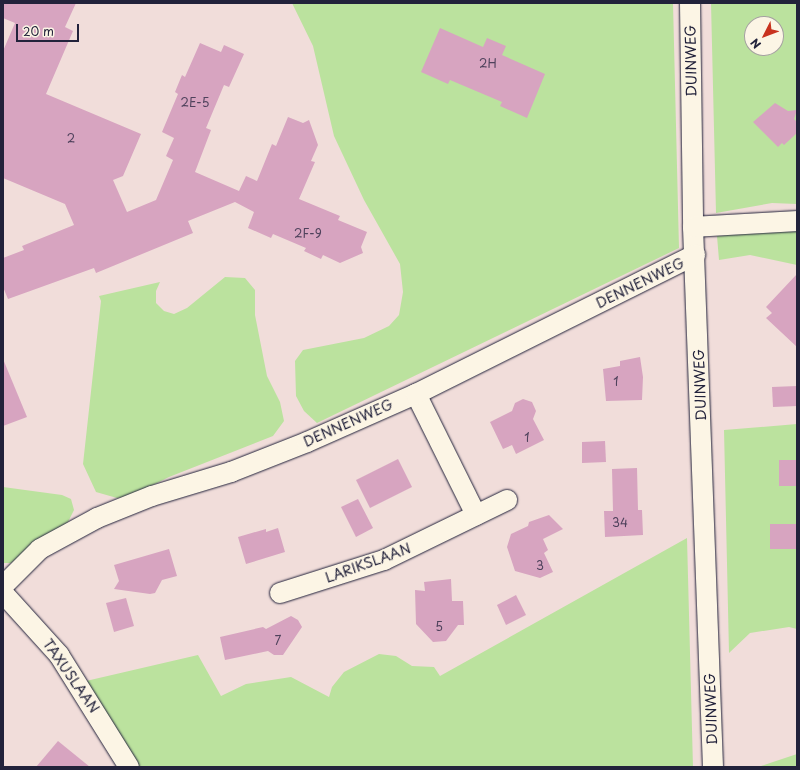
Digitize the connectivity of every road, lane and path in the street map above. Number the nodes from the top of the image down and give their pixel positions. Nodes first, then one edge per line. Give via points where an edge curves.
1 (690, 3) edge
2 (797, 221) edge
3 (693, 227) junction
4 (695, 255) junction
5 (416, 394) junction
6 (507, 500) dead end
7 (476, 515) junction
8 (3, 586) edge
9 (3, 593) edge
10 (280, 593) dead end
11 (129, 767) edge
12 (713, 767) edge

1 - 3 street, DUINWEG
2 - 3 street
3 - 4 street, DUINWEG
4 - 5 street, DENNENWEG
4 - 12 street, DUINWEG
5 - 7 street
5 - 8 street, DENNENWEG via 231,472 152,496 96,518 40,549
6 - 7 street, LARIKSLAAN
7 - 10 street, LARIKSLAAN via 384,560
9 - 11 street, TAXUSLAAN via 59,655

